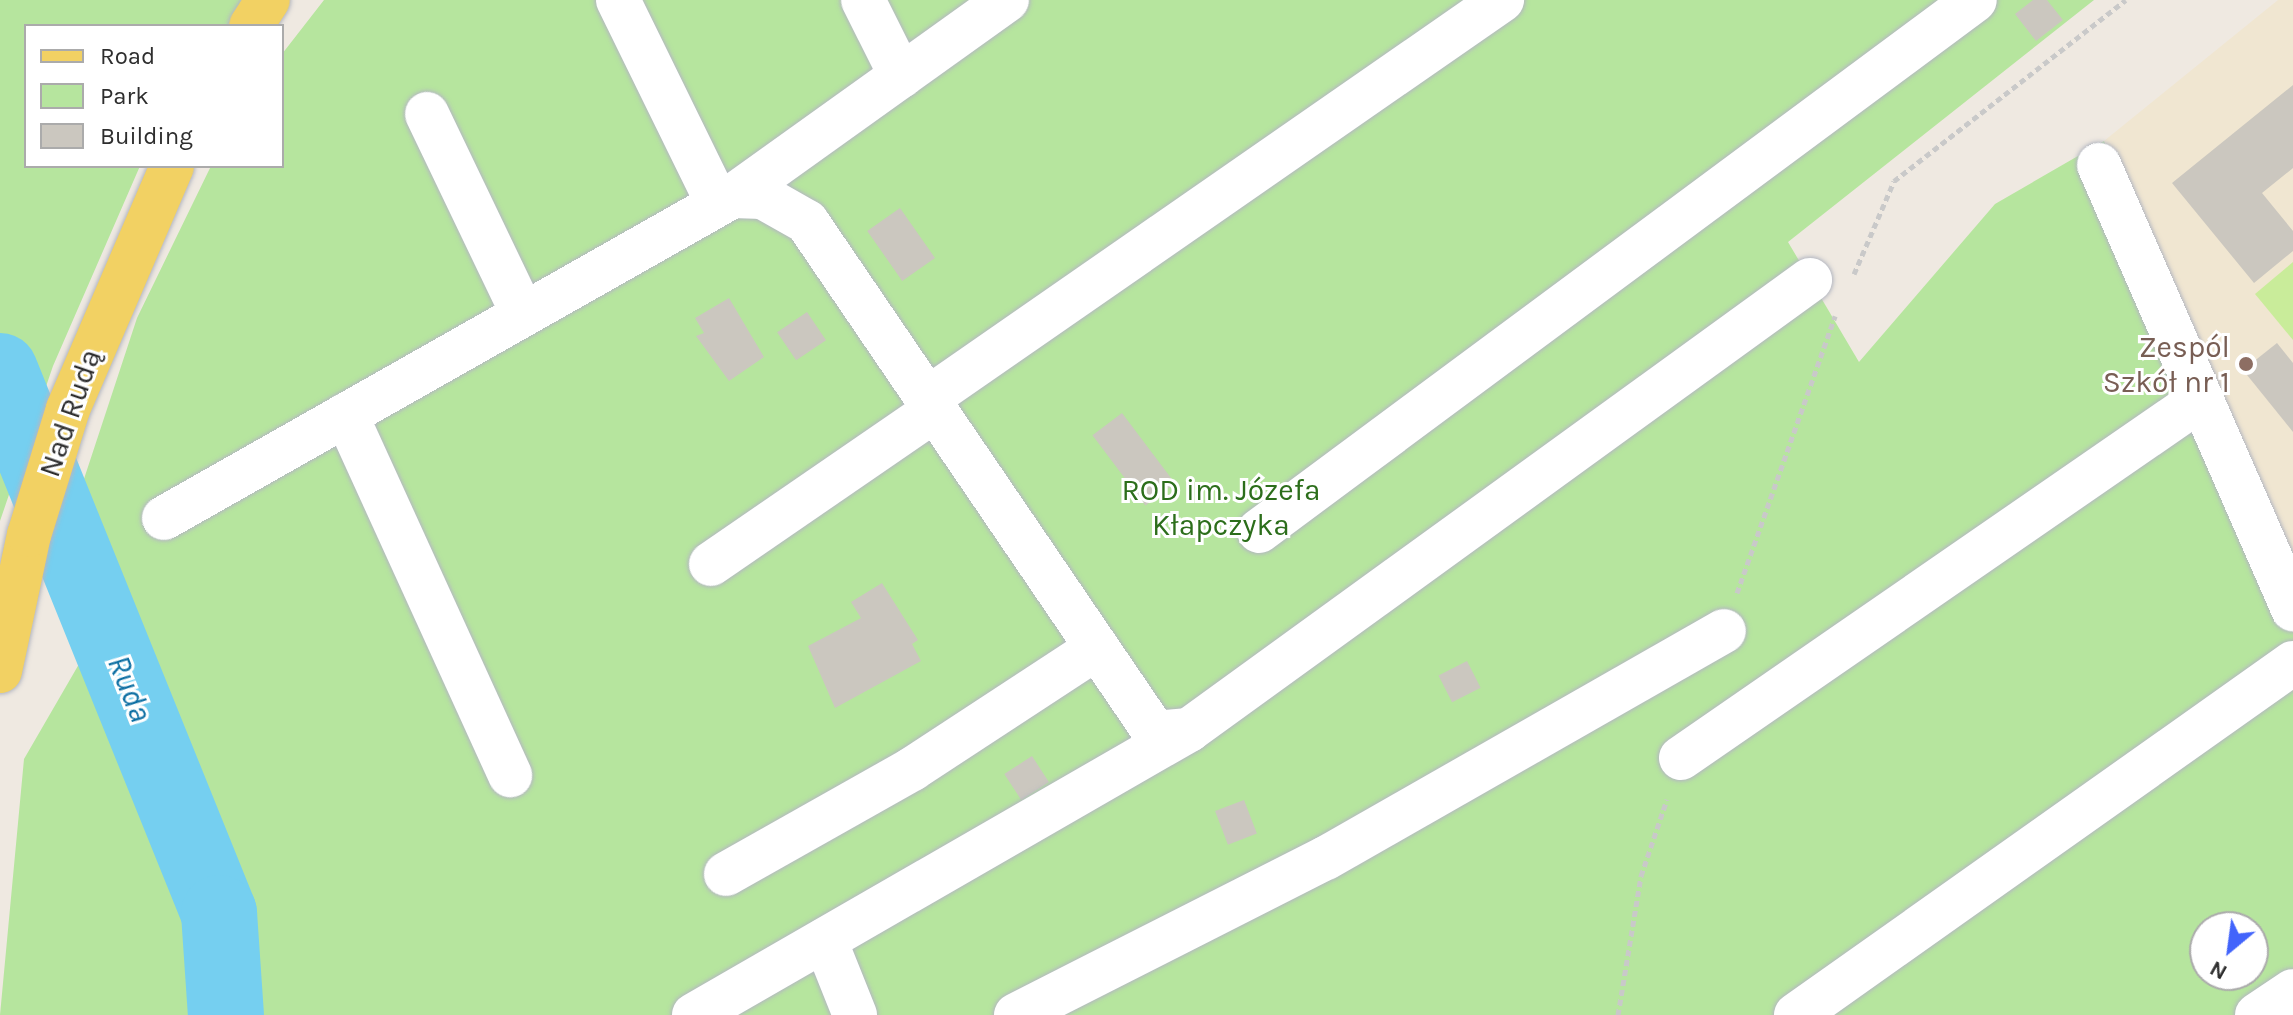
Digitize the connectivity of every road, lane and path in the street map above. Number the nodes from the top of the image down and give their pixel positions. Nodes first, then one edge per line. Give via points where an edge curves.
1 (268, 0) edge
2 (618, 0) edge
3 (863, 0) edge
4 (1007, 0) edge
5 (1502, 0) edge
6 (1975, 0) edge
7 (2126, 0) edge
8 (252, 24) edge
9 (901, 76) junction
10 (427, 114) dead end
11 (2099, 165) dead end
12 (171, 168) edge
13 (725, 200) junction
14 (1834, 287) junction
15 (523, 314) junction
16 (2201, 399) junction
17 (931, 405) junction
18 (346, 415) junction
19 (164, 518) dead end
20 (1259, 531) dead end
21 (711, 564) dead end
22 (2293, 610) edge
23 (1724, 631) joint
24 (1097, 648) junction
25 (2293, 663) edge
26 (0, 671) edge
27 (1189, 730) junction
28 (1681, 758) joint
29 (510, 775) dead end
30 (726, 874) dead end
31 (825, 940) junction
32 (2293, 991) edge
33 (694, 1015) edge
34 (855, 1015) edge
35 (1016, 1015) edge
36 (1618, 1015) edge
37 (1796, 1015) edge
38 (2257, 1015) edge

1 - 8 main road
2 - 13 lane
3 - 9 lane
4 - 9 lane
5 - 17 lane
6 - 20 lane
7 - 14 path via 1894,181
9 - 13 lane
10 - 15 lane
11 - 16 lane
12 - 26 main road, Nad Rudą via 68,409 29,535
13 - 15 lane
13 - 17 lane via 763,197 807,222
14 - 23 path via 1816,359
14 - 27 lane
15 - 18 lane
16 - 22 lane
16 - 28 lane
17 - 21 lane
17 - 24 lane
18 - 19 lane
18 - 29 lane
23 - 35 lane via 1326,858
24 - 27 lane via 1155,733
24 - 30 lane via 912,769
25 - 37 lane
27 - 31 lane
28 - 36 path via 1641,876
31 - 33 lane
31 - 34 lane
32 - 38 lane

